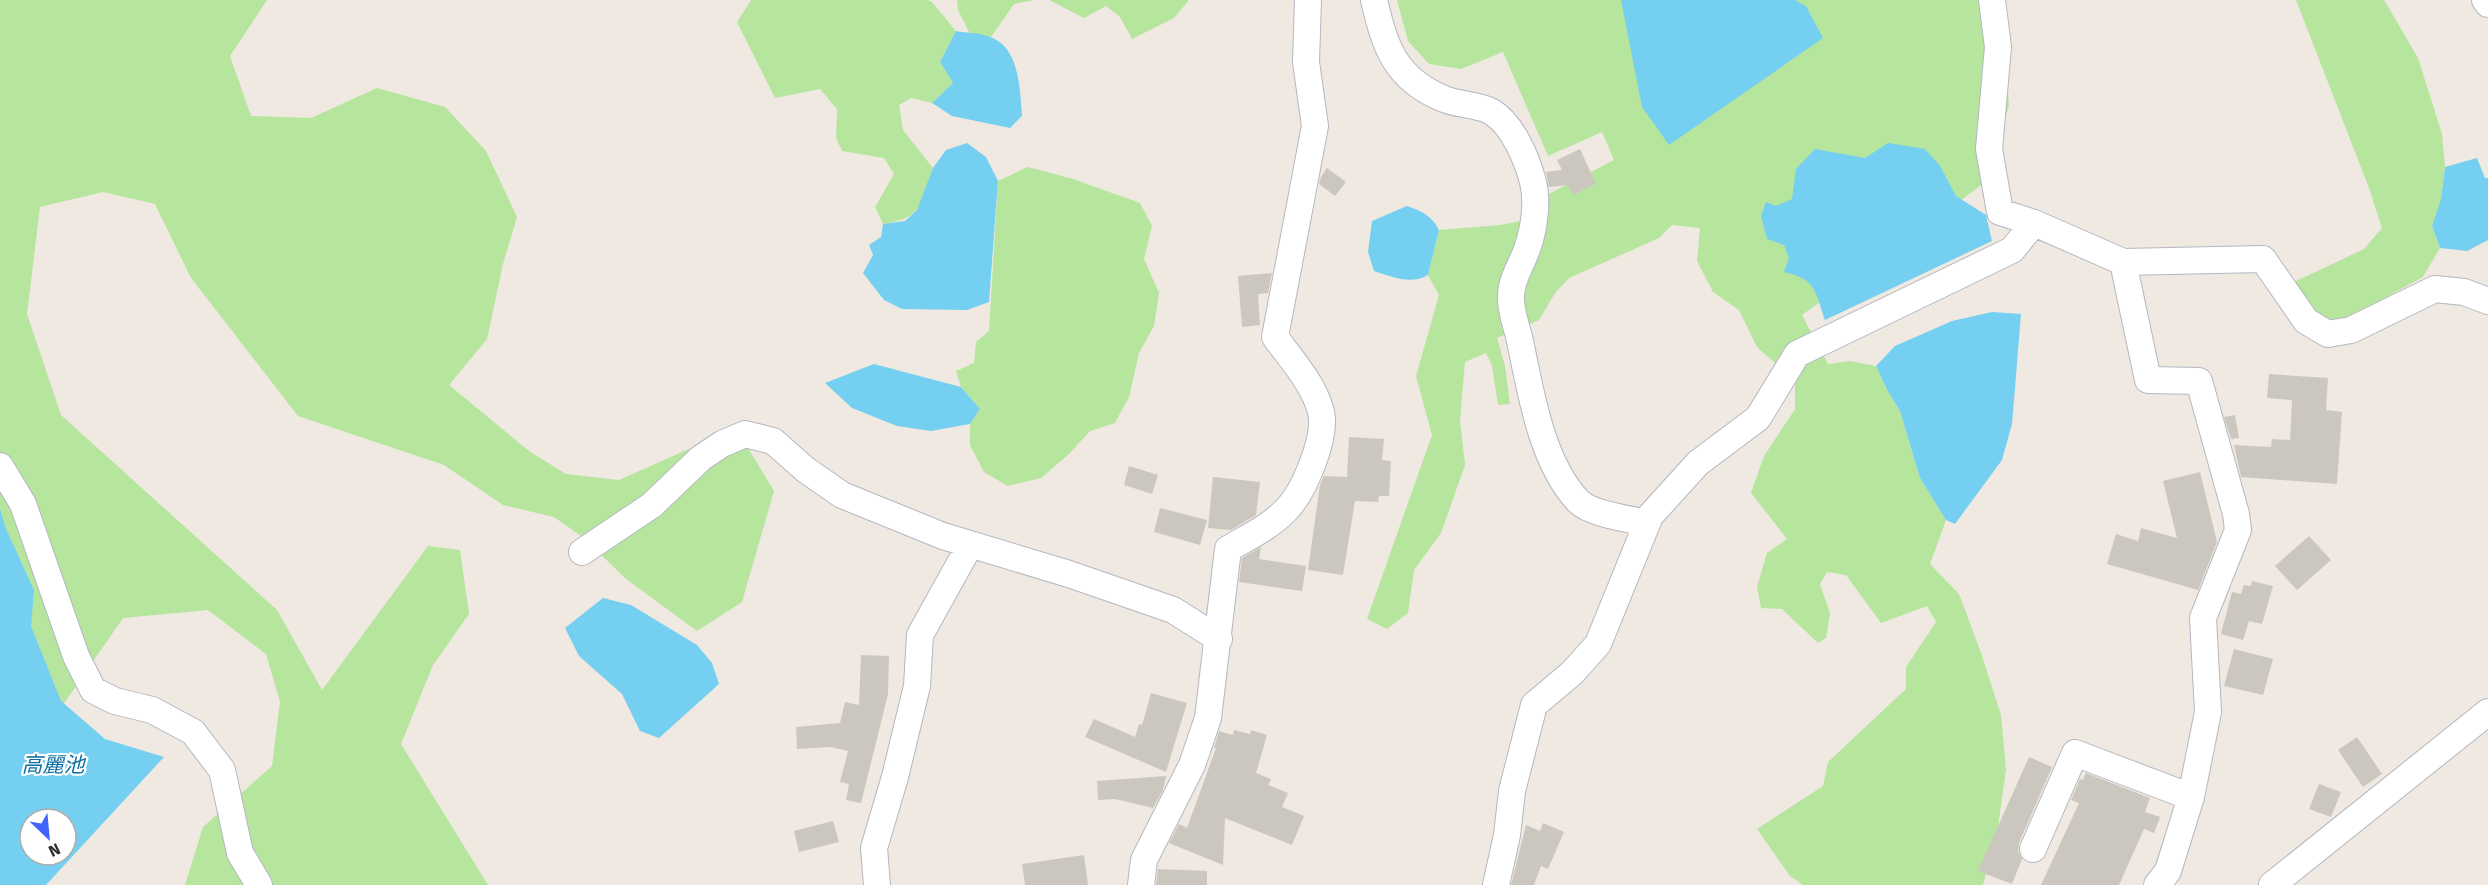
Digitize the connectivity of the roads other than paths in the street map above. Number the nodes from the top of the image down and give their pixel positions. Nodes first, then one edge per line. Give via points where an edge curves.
1 (1308, 0) edge
2 (1374, 0) edge
3 (1992, 0) edge
4 (2485, 0) edge
5 (2488, 4) edge
6 (2034, 223) junction
7 (2123, 262) junction
8 (2488, 301) edge
9 (0, 466) edge
10 (1647, 523) junction
11 (970, 545) junction
12 (582, 552) dead end
13 (1220, 639) junction
14 (2488, 712) edge
15 (2191, 797) junction
16 (2033, 849) dead end
17 (259, 885) edge
18 (877, 885) edge
19 (1141, 885) edge
20 (1496, 885) edge
21 (2157, 885) edge
22 (2272, 885) edge

1 - 13 street via 1306,62 1315,126 1275,337 1306,380 1321,412 1320,440 1314,464 1288,509 1267,527 1228,549
2 - 10 street via 1384,42 1396,63 1419,86 1445,100 1492,112 1507,126 1521,150 1536,204 1528,247 1511,296 1533,394 1534,416 1554,465 1579,503 1605,514
3 - 6 street via 1998,47 1989,149 2000,212
4 - 5 street
6 - 7 street
6 - 10 street via 2012,250 1797,354 1758,418 1698,463
7 - 8 street via 2264,259 2306,321 2328,334 2351,330 2435,290 2464,292
7 - 15 street via 2148,380 2199,381 2236,514 2238,530 2203,618 2208,712
9 - 17 street via 23,504 76,656 93,690 115,701 152,710 193,732 222,770 240,853
10 - 20 street via 1598,644 1572,673 1534,705 1512,791
11 - 12 street via 842,495 773,441 745,434 701,458 652,505
11 - 13 street via 1173,610
11 - 18 street via 920,635 916,686 896,777 874,848
13 - 19 street via 1209,718 1192,765 1144,860
14 - 22 street
15 - 16 street via 2075,753
15 - 21 street via 2168,871

